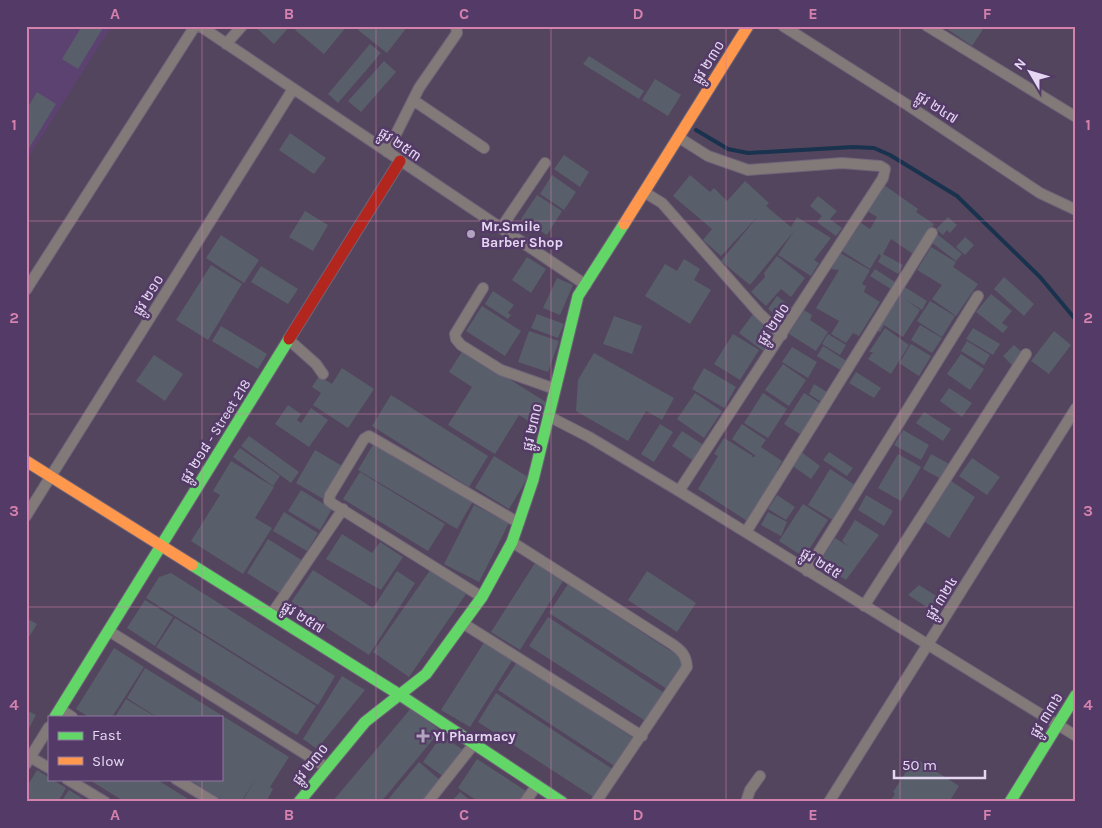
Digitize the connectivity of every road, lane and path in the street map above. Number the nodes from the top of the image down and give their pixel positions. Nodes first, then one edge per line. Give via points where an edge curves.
1 (195, 26) edge
2 (200, 26) edge
3 (242, 26) edge
4 (456, 26) edge
5 (748, 26) edge
6 (783, 26) edge
7 (927, 26) edge
8 (226, 44) junction
9 (293, 89) junction
10 (413, 100) junction
11 (1076, 117) edge
12 (678, 137) junction
13 (484, 148) dead end
14 (387, 152) junction
15 (400, 161) junction
16 (545, 164) dead end
17 (644, 192) junction
18 (1076, 210) edge
19 (501, 228) junction
20 (932, 233) dead end
21 (586, 285) junction
22 (483, 288) dead end
23 (26, 290) edge
24 (978, 296) dead end
25 (782, 335) junction
26 (289, 340) junction
27 (1026, 354) dead end
28 (323, 374) dead end
29 (555, 389) junction
30 (1076, 408) edge
31 (550, 417) junction
32 (26, 461) edge
33 (50, 476) junction
34 (679, 491) junction
35 (342, 509) junction
36 (26, 516) edge
37 (519, 523) junction
38 (746, 532) junction
39 (512, 542) junction
40 (161, 546) junction
41 (807, 571) junction
42 (482, 597) junction
43 (864, 606) junction
44 (271, 615) junction
45 (464, 624) junction
46 (108, 631) junction
47 (927, 645) junction
48 (400, 696) junction
49 (1076, 696) edge
50 (58, 713) edge
51 (1058, 724) junction
52 (48, 729) edge
53 (642, 736) junction
54 (1076, 736) edge
55 (474, 744) junction
56 (28, 760) edge
57 (326, 767) junction
58 (48, 768) edge
59 (760, 776) dead end
60 (69, 780) edge
61 (178, 780) edge
62 (537, 785) junction
63 (105, 802) edge
64 (214, 802) edge
65 (299, 802) edge
66 (428, 802) edge
67 (525, 802) edge
68 (562, 802) edge
69 (596, 802) edge
70 (746, 802) edge
71 (830, 802) edge
72 (1010, 802) edge

1 - 23 street
2 - 8 street, ផ្លូវ ២៥៣
3 - 8 street
4 - 10 street via 457,33
5 - 12 street, ផ្លូវ ២៣០
6 - 18 street, ផ្លូវ ២៤៧ via 1040,193
7 - 11 street
8 - 9 street, ផ្លូវ ២៥៣
9 - 14 street, ផ្លូវ ២៥៣
9 - 33 street, ផ្លូវ ២១០
10 - 13 street
10 - 14 street
12 - 17 street, ផ្លូវ ២៣០
12 - 25 street, ផ្លូវ ២៧០ via 708,156 748,170 842,163 885,169 883,178
14 - 15 street, ផ្លូវ ២៥៣
15 - 19 street, ផ្លូវ ២៥៣
15 - 26 street, ផ្លូវ ២១៨ - Street 218
16 - 19 street
17 - 21 street, ផ្លូវ ២៣០
17 - 25 street via 662,203
19 - 21 street, ផ្លូវ ២៥៣
20 - 38 street
21 - 29 street, ផ្លូវ ២៣០ via 578,296
22 - 29 street via 454,334 456,339 501,370
24 - 41 street
25 - 34 street, ផ្លូវ ២៧០
26 - 28 street
26 - 40 street, ផ្លូវ ២១៨ - Street 218
27 - 43 street
29 - 31 street, ផ្លូវ ២៣០
30 - 47 street, ផ្លូវ ៣២៤
31 - 34 street, ផ្លូវ ២៥៥
31 - 37 street, ផ្លូវ ២៣០
32 - 33 street, ផ្លូវ ២៥៧
33 - 36 street, ផ្លូវ ២១០
33 - 40 street, ផ្លូវ ២៥៧
34 - 38 street, ផ្លូវ ២៥៥
35 - 37 street via 330,501 330,495 364,439 369,436
35 - 42 street
35 - 44 street
37 - 39 street, ផ្លូវ ២៣០
38 - 41 street, ផ្លូវ ២៥៥
39 - 42 street, ផ្លូវ ២៣០
39 - 53 street via 682,651 687,667
40 - 44 street, ផ្លូវ ២៥៧
40 - 46 street, ផ្លូវ ២១៨ - Street 218
41 - 43 street, ផ្លូវ ២៥៥
42 - 45 street, ផ្លូវ ២៣០
43 - 47 street, ផ្លូវ ២៥៥
44 - 48 street, ផ្លូវ ២៥៧
45 - 48 street, ផ្លូវ ២៣០ via 426,674
45 - 53 street
46 - 50 street, ផ្លូវ ២១៨ - Street 218
46 - 57 street
47 - 51 street, ផ្លូវ ២៥៥
47 - 71 street, ផ្លូវ ៣២៤
48 - 55 street, ផ្លូវ ២៥៧
48 - 57 street, ផ្លូវ ២៣០ via 365,722
49 - 51 street, ផ្លូវ ៣៣៦
51 - 54 street, ផ្លូវ ២៥៥
51 - 72 street, ផ្លូវ ៣៣៦
52 - 56 street
53 - 69 street
55 - 62 street, ផ្លូវ ២៥៧
55 - 66 street
56 - 58 street
57 - 65 street, ផ្លូវ ២៣០
59 - 70 street
60 - 63 street
61 - 64 street
62 - 67 street
62 - 68 street, ផ្លូវ ២៥៧

